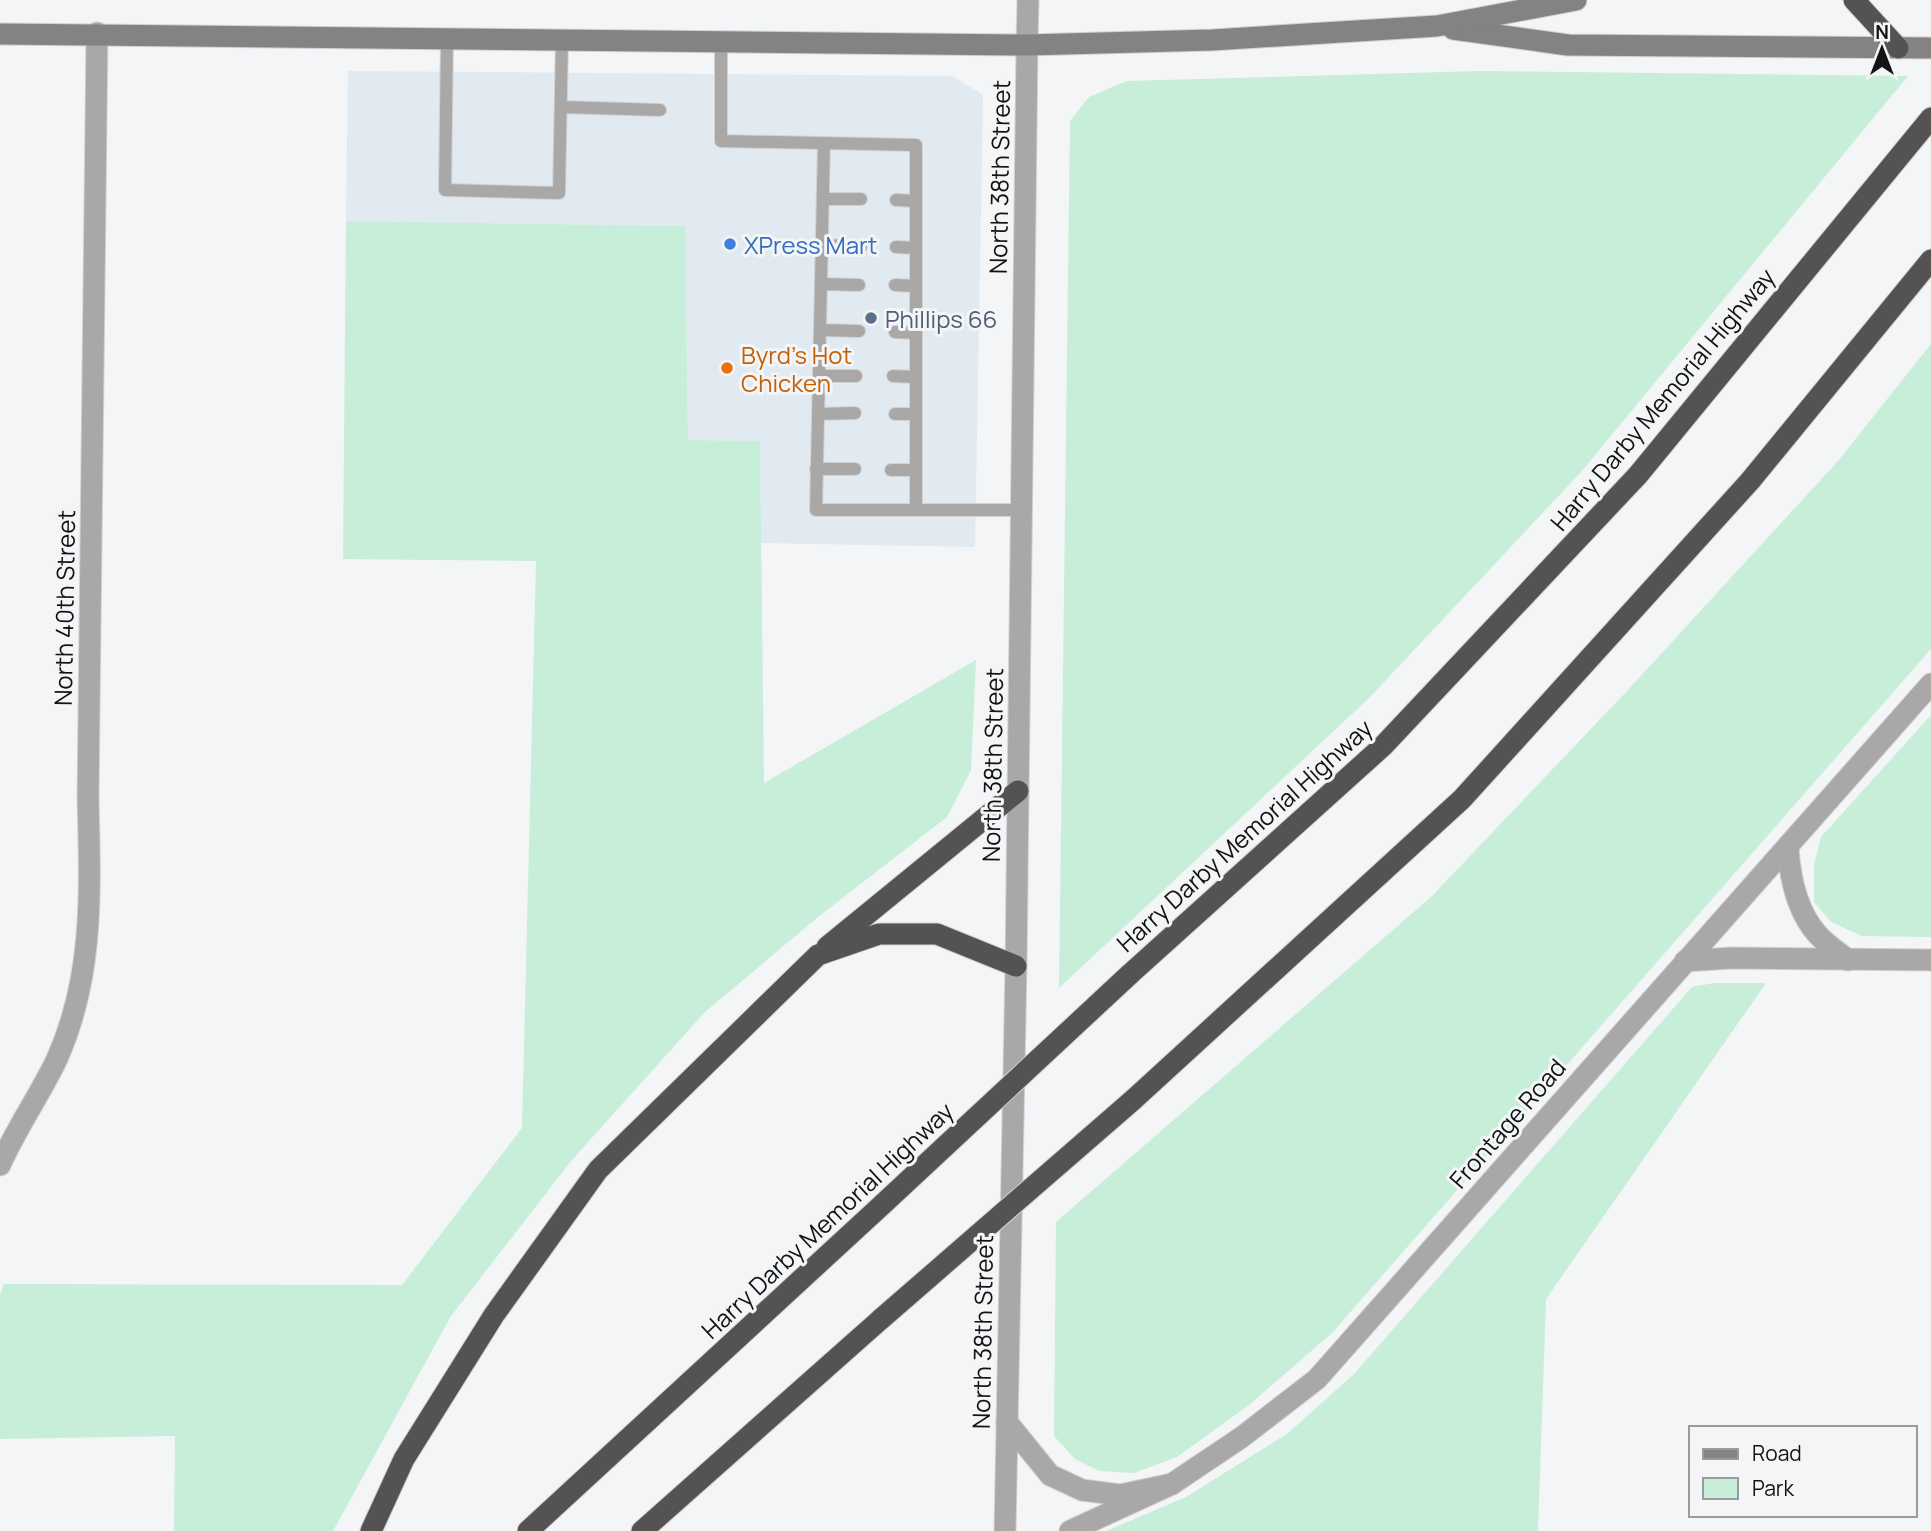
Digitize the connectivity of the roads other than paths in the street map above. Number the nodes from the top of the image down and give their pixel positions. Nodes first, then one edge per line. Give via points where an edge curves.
1 (1028, 0) edge
2 (1576, 0) edge
3 (1854, 0) edge
4 (1437, 26) junction
5 (97, 33) junction
6 (0, 34) edge
7 (447, 38) junction
8 (562, 39) junction
9 (721, 41) junction
10 (1027, 46) junction
11 (1898, 48) junction
12 (1931, 48) edge
13 (561, 107) junction
14 (660, 110) dead end
15 (1931, 118) edge
16 (824, 143) junction
17 (823, 199) junction
18 (861, 199) dead end
19 (896, 200) dead end
20 (916, 201) junction
21 (822, 246) junction
22 (861, 247) dead end
23 (896, 247) dead end
24 (916, 248) junction
25 (1931, 260) edge
26 (821, 284) junction
27 (859, 285) dead end
28 (895, 285) dead end
29 (916, 286) junction
30 (820, 330) junction
31 (859, 331) dead end
32 (895, 332) dead end
33 (916, 333) junction
34 (819, 376) junction
35 (856, 376) dead end
36 (893, 376) dead end
37 (916, 377) junction
38 (855, 413) dead end
39 (818, 414) junction
40 (895, 414) dead end
41 (916, 414) junction
42 (816, 469) junction
43 (855, 469) dead end
44 (891, 470) dead end
45 (916, 470) junction
46 (916, 510) junction
47 (1021, 510) junction
48 (1931, 684) edge
49 (1018, 791) junction
50 (1788, 848) junction
51 (818, 955) junction
52 (1848, 960) junction
53 (1931, 960) edge
54 (1685, 961) junction
55 (1016, 966) junction
56 (0, 1165) edge
57 (1007, 1422) junction
58 (1172, 1484) junction
59 (371, 1531) edge
60 (528, 1531) edge
61 (642, 1531) edge
62 (1005, 1531) edge
63 (1070, 1531) edge

1 - 10 street, North 38th Street
2 - 4 main road
3 - 11 highway
4 - 10 main road
4 - 11 main road via 1568,46
5 - 6 main road
5 - 7 main road
5 - 56 street, North 40th Street via 88,797 91,903 82,977 67,1032
7 - 8 main road
7 - 13 lane via 445,190 559,192
8 - 9 main road
8 - 13 lane
9 - 10 main road
9 - 16 lane via 721,141
10 - 47 street, North 38th Street
11 - 12 main road
13 - 14 lane
15 - 60 highway, Harry Darby Memorial Highway, bridge via 1639,475 1383,746
16 - 17 lane
16 - 20 lane via 916,145
17 - 18 lane
17 - 21 lane
19 - 20 lane
20 - 24 lane
21 - 22 lane
21 - 26 lane
23 - 24 lane
24 - 29 lane
25 - 61 highway, bridge via 1750,481 1462,799 1133,1100
26 - 27 lane
26 - 30 lane
28 - 29 lane
29 - 33 lane
30 - 31 lane
30 - 34 lane
32 - 33 lane
33 - 37 lane
34 - 35 lane
34 - 39 lane
36 - 37 lane
37 - 41 lane
38 - 39 lane
39 - 42 lane
40 - 41 lane
41 - 45 lane
42 - 43 lane
42 - 46 lane via 816,510
44 - 45 lane
45 - 46 lane
46 - 47 lane
47 - 49 street, North 38th Street
48 - 50 street, Frontage Road
49 - 51 highway
49 - 55 street, North 38th Street
50 - 52 street via 1790,875 1802,909 1817,935
50 - 54 street, Frontage Road
51 - 55 highway via 879,934 937,934
51 - 59 highway via 598,1170 487,1326 404,1459
52 - 53 street
52 - 54 street
54 - 58 street, Frontage Road via 1317,1379
55 - 57 street, North 38th Street
57 - 58 street via 1050,1475 1082,1490 1119,1495
57 - 62 street, North 38th Street
58 - 63 street, Frontage Road

